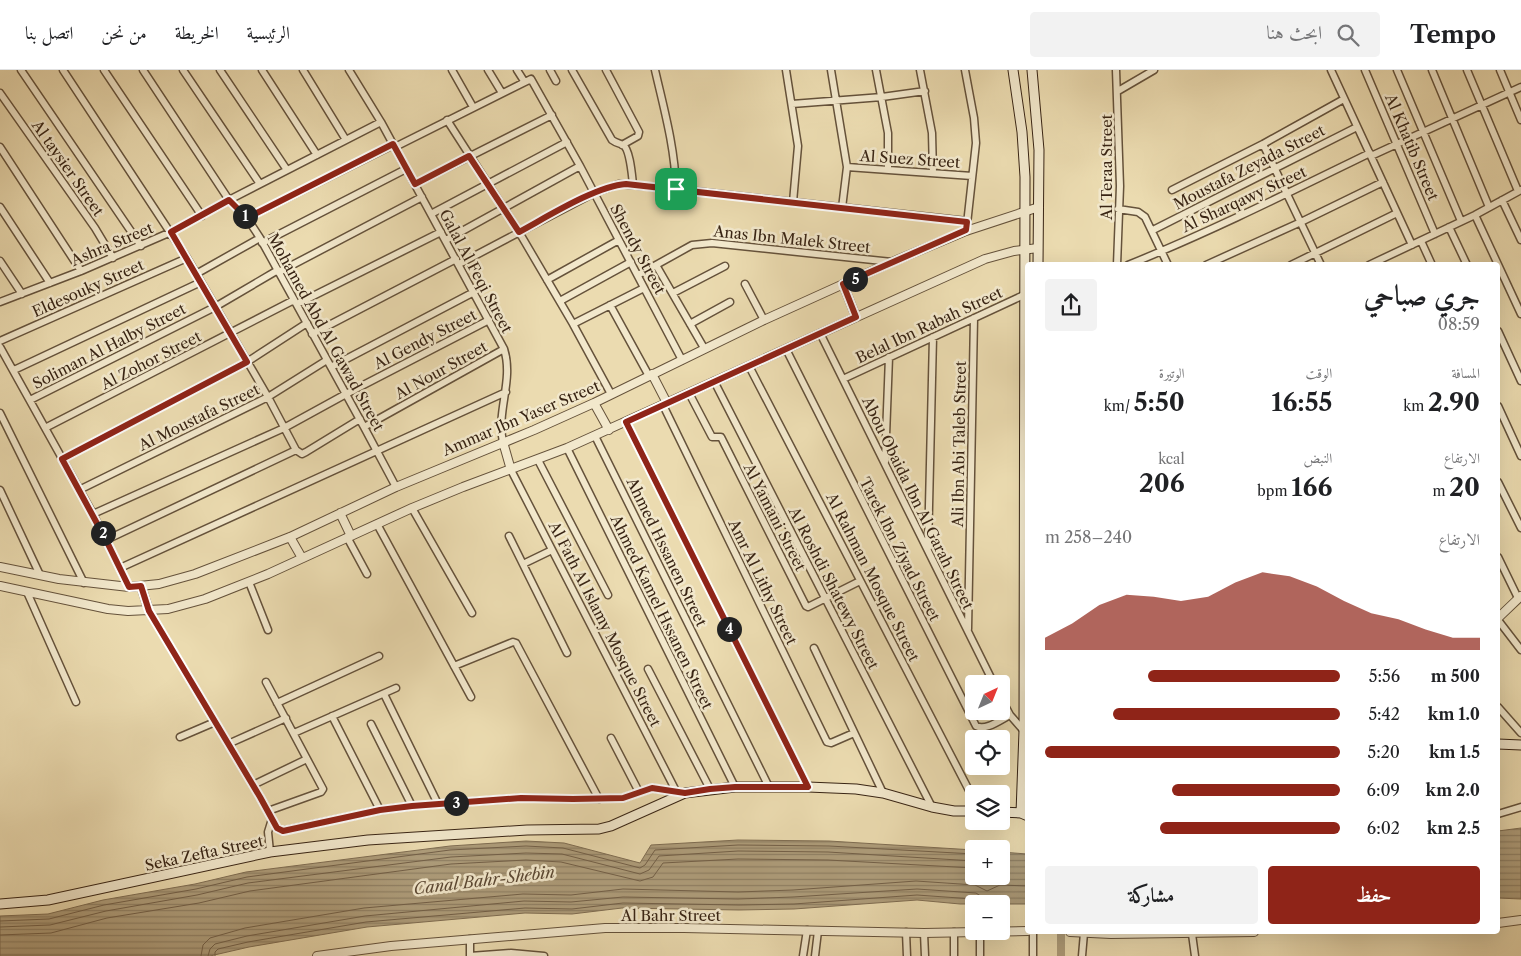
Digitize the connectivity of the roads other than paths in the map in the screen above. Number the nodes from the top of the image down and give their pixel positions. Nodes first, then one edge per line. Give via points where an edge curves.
1 (21, 70) edge
2 (63, 70) edge
3 (104, 70) edge
4 (143, 70) edge
5 (183, 70) edge
6 (220, 70) edge
7 (262, 70) edge
8 (303, 70) edge
9 (349, 70) edge
10 (452, 70) edge
11 (488, 70) edge
12 (517, 70) edge
13 (550, 70) edge
14 (572, 70) edge
15 (606, 70) edge
16 (655, 70) edge
17 (786, 70) edge
18 (831, 70) edge
19 (876, 70) edge
20 (920, 70) edge
21 (965, 70) edge
22 (1013, 70) edge
23 (1032, 70) edge
24 (1116, 70) edge
25 (1154, 70) edge
26 (1365, 70) edge
27 (1397, 70) edge
28 (1432, 70) edge
29 (1467, 70) edge
30 (1500, 70) edge
31 (1334, 71) edge
32 (524, 81) junction
33 (556, 81) dead end
34 (1521, 87) edge
35 (924, 91) junction
36 (1118, 91) junction
37 (0, 93) edge
38 (502, 93) junction
39 (1509, 93) junction
40 (882, 97) junction
41 (1344, 99) junction
42 (837, 101) junction
43 (792, 104) junction
44 (1482, 105) junction
45 (473, 107) junction
46 (552, 116) junction
47 (1452, 119) junction
48 (447, 120) junction
49 (1521, 120) edge
50 (381, 122) junction
51 (1357, 127) junction
52 (1423, 132) junction
53 (346, 140) junction
54 (567, 142) junction
55 (1263, 144) junction
56 (1397, 144) junction
57 (622, 145) junction
58 (394, 146) junction
59 (0, 147) edge
60 (317, 155) junction
61 (1370, 155) junction
62 (469, 156) junction
63 (580, 166) junction
64 (847, 167) junction
65 (406, 169) junction
66 (1275, 169) junction
67 (287, 170) junction
68 (888, 170) junction
69 (934, 173) junction
70 (972, 176) junction
71 (1383, 182) junction
72 (260, 184) junction
73 (415, 184) junction
74 (488, 184) junction
75 (633, 184) junction
76 (676, 189) junction
77 (1172, 190) dead end
78 (1520, 190) edge
79 (594, 193) junction
80 (1287, 194) junction
81 (422, 197) junction
82 (229, 200) junction
83 (1502, 200) junction
84 (793, 202) junction
85 (0, 207) edge
86 (1040, 207) junction
87 (1489, 207) junction
88 (503, 208) junction
89 (842, 208) junction
90 (1118, 209) junction
91 (1026, 210) junction
92 (1397, 213) junction
93 (431, 214) junction
94 (1474, 215) junction
95 (202, 216) junction
96 (247, 218) junction
97 (1461, 221) junction
98 (967, 222) junction
99 (1301, 222) junction
100 (1449, 227) junction
101 (966, 230) junction
102 (1153, 230) junction
103 (171, 232) junction
104 (441, 232) junction
105 (519, 232) junction
106 (1435, 234) junction
107 (446, 240) junction
108 (619, 240) junction
109 (1521, 240) edge
110 (261, 241) junction
111 (1420, 241) junction
112 (1412, 245) junction
113 (141, 246) junction
114 (1038, 248) junction
115 (1026, 249) junction
116 (1163, 251) junction
117 (1316, 253) junction
118 (113, 258) junction
119 (187, 258) junction
120 (0, 261) edge
121 (457, 262) junction
122 (631, 262) junction
123 (892, 262) junction
124 (1026, 262) edge
125 (1038, 262) edge
126 (1117, 262) edge
127 (1136, 262) edge
128 (1167, 262) edge
129 (1213, 262) edge
130 (1297, 262) edge
131 (1320, 262) edge
132 (1376, 262) edge
133 (1430, 262) edge
134 (1466, 262) edge
135 (1496, 262) edge
136 (656, 264) junction
137 (725, 266) dead end
138 (1500, 270) edge
139 (81, 271) junction
140 (279, 271) junction
141 (196, 274) junction
142 (638, 275) junction
143 (547, 280) junction
144 (201, 282) junction
145 (50, 283) junction
146 (745, 284) dead end
147 (843, 284) junction
148 (644, 288) junction
149 (474, 292) junction
150 (672, 293) junction
151 (22, 294) junction
152 (1025, 294) edge
153 (0, 302) edge
154 (295, 302) junction
155 (560, 302) junction
156 (730, 302) dead end
157 (610, 305) junction
158 (215, 307) junction
159 (1521, 314) edge
160 (856, 317) junction
161 (974, 318) junction
162 (489, 320) junction
163 (764, 320) junction
164 (307, 323) junction
165 (573, 324) junction
166 (690, 324) junction
167 (820, 333) junction
168 (231, 334) junction
169 (312, 334) junction
170 (1500, 335) edge
171 (933, 337) junction
172 (0, 341) edge
173 (0, 347) edge
174 (704, 348) junction
175 (504, 349) junction
176 (786, 349) junction
177 (889, 357) junction
178 (327, 360) junction
179 (682, 360) junction
180 (247, 362) junction
181 (749, 366) junction
182 (331, 367) junction
183 (14, 370) junction
184 (651, 375) junction
185 (842, 378) junction
186 (714, 381) junction
187 (1521, 381) edge
188 (506, 392) junction
189 (689, 393) junction
190 (346, 394) junction
191 (611, 394) junction
192 (268, 398) junction
193 (30, 400) junction
194 (594, 403) junction
195 (665, 404) junction
196 (1500, 410) edge
197 (0, 413) edge
198 (360, 419) junction
199 (626, 422) junction
200 (364, 427) junction
201 (45, 428) junction
202 (284, 428) junction
203 (609, 430) junction
204 (595, 436) junction
205 (503, 442) junction
206 (568, 448) junction
207 (296, 450) junction
208 (377, 451) junction
209 (1521, 456) edge
210 (62, 459) junction
211 (538, 460) junction
212 (884, 463) junction
213 (510, 470) junction
214 (1500, 486) edge
215 (396, 487) junction
216 (0, 490) edge
217 (79, 490) junction
218 (0, 506) edge
219 (412, 508) junction
220 (11, 511) junction
221 (1025, 512) edge
222 (340, 513) junction
223 (93, 514) junction
224 (377, 524) junction
225 (1521, 528) edge
226 (290, 536) junction
227 (349, 536) junction
228 (509, 536) dead end
229 (106, 540) junction
230 (552, 550) junction
231 (928, 551) junction
232 (302, 558) junction
233 (1500, 561) edge
234 (523, 564) junction
235 (0, 567) edge
236 (120, 568) junction
237 (367, 574) dead end
238 (40, 575) junction
239 (860, 580) junction
240 (84, 582) junction
241 (249, 582) junction
242 (0, 586) edge
243 (141, 586) junction
244 (129, 587) junction
245 (27, 592) junction
246 (608, 595) dead end
247 (1520, 597) edge
248 (825, 598) junction
249 (149, 611) junction
250 (472, 613) dead end
251 (1500, 617) edge
252 (1500, 622) edge
253 (268, 630) dead end
254 (968, 631) junction
255 (814, 648) dead end
256 (1521, 650) edge
257 (567, 653) dead end
258 (379, 656) dead end
259 (454, 666) junction
260 (648, 669) dead end
261 (990, 675) edge
262 (266, 682) dead end
263 (396, 688) dead end
264 (384, 694) junction
265 (470, 697) dead end
266 (76, 702) dead end
267 (277, 703) junction
268 (965, 704) edge
269 (1500, 709) edge
270 (1010, 715) edge
271 (332, 716) junction
272 (286, 718) junction
273 (973, 720) edge
274 (1000, 720) edge
275 (215, 722) junction
276 (371, 724) dead end
277 (1024, 731) junction
278 (854, 733) junction
279 (1521, 733) edge
280 (294, 734) junction
281 (180, 736) dead end
282 (611, 738) dead end
283 (228, 744) junction
284 (1500, 744) edge
285 (1521, 745) edge
286 (307, 758) junction
287 (253, 785) junction
288 (966, 785) edge
289 (735, 787) junction
290 (769, 787) junction
291 (808, 787) junction
292 (710, 789) junction
293 (639, 792) junction
294 (681, 792) junction
295 (883, 793) junction
296 (598, 799) junction
297 (438, 804) junction
298 (412, 806) junction
299 (932, 807) junction
300 (1521, 807) edge
301 (380, 810) junction
302 (268, 811) junction
303 (965, 811) edge
304 (1010, 813) edge
305 (1500, 813) edge
306 (1024, 814) edge
307 (272, 818) junction
308 (270, 852) junction
309 (0, 904) edge
310 (1521, 920) edge
311 (1500, 923) edge
312 (806, 930) junction
313 (818, 930) junction
314 (1010, 931) edge
315 (1025, 931) edge
316 (906, 932) junction
317 (924, 932) junction
318 (954, 932) junction
319 (965, 932) edge
320 (1033, 934) edge
321 (1084, 934) edge
322 (1192, 934) edge
323 (470, 939) junction
324 (980, 940) edge
325 (317, 956) edge
326 (470, 956) edge
327 (544, 956) edge
328 (803, 956) edge
329 (815, 956) edge
330 (907, 956) edge
331 (925, 956) edge
332 (954, 956) edge
333 (980, 956) edge
334 (1033, 956) edge
335 (1082, 956) edge
336 (1195, 956) edge

1 - 113 street
2 - 103 street
3 - 95 street
4 - 82 street, Mohamed Abd Al Gawad Street
5 - 72 street
6 - 67 street
7 - 60 street
8 - 53 street
9 - 50 street, Galal Al Feqi Street
10 - 45 street
11 - 38 street
12 - 32 street
13 - 33 street
14 - 57 street via 612,140
15 - 57 street via 639,132 638,136
16 - 76 street via 670,133
17 - 43 street
18 - 42 street
19 - 40 street
20 - 35 street
21 - 70 street via 975,132
22 - 91 main road via 1022,132
23 - 86 main road
24 - 36 street, Al Teraa Street
25 - 36 street
26 - 56 street, Al Khatib Street
27 - 52 street
28 - 47 street
29 - 44 street
30 - 39 street
31 - 41 street
32 - 38 street
32 - 46 street, Shendy Street via 532,80
34 - 39 street, Al Sharqawy Street
35 - 40 street
35 - 69 street via 932,133
36 - 90 street, Al Teraa Street
37 - 118 street, Al taysier Street
38 - 45 street
39 - 44 street, Al Sharqawy Street
39 - 49 street
40 - 42 street
40 - 68 street via 888,133
41 - 51 street
41 - 55 street
42 - 43 street
42 - 64 street
43 - 84 street via 798,146
44 - 47 street, Al Sharqawy Street
44 - 78 street
45 - 48 street
46 - 54 street, Shendy Street
46 - 62 street
47 - 52 street, Al Sharqawy Street
47 - 87 street
48 - 58 street
48 - 62 street
50 - 53 street, Ashra Street
50 - 58 street, Galal Al Feqi Street
51 - 61 street
51 - 66 street, Moustafa Zeyada Street
52 - 56 street, Al Sharqawy Street
52 - 97 street
53 - 60 street, Ashra Street
54 - 63 street, Shendy Street
54 - 74 street
55 - 66 street
55 - 77 street
56 - 61 street, Al Sharqawy Street
56 - 106 street, Al Khatib Street
57 - 75 street via 628,153
58 - 65 street, Galal Al Feqi Street
58 - 96 street
59 - 139 street
60 - 67 street, Ashra Street
61 - 71 street
61 - 80 street, Al Sharqawy Street
62 - 73 street
62 - 74 street
63 - 79 street, Shendy Street
63 - 88 street
64 - 68 street, Al Suez Street
64 - 89 street
65 - 73 street, Galal Al Feqi Street
65 - 110 street
66 - 80 street
66 - 102 street, Moustafa Zeyada Street
67 - 72 street, Ashra Street
68 - 69 street, Al Suez Street
69 - 70 street, Al Suez Street
70 - 98 street
71 - 92 street
71 - 99 street
72 - 82 street, Ashra Street
73 - 81 street, Galal Al Feqi Street
74 - 88 street
74 - 93 street
75 - 76 street
75 - 79 street via 612,185
76 - 84 street
78 - 83 street
79 - 105 street
79 - 108 street, Shendy Street
80 - 99 street
80 - 116 street, Al Sharqawy Street
81 - 93 street, Galal Al Feqi Street
81 - 140 street, Soliman Al Halby Street
82 - 95 street, Ashra Street
82 - 96 street, Mohamed Abd Al Gawad Street
83 - 87 street
83 - 109 street
84 - 89 street
85 - 145 street
86 - 91 street, Ammar Ibn Yaser Street
86 - 114 main road
87 - 94 street
88 - 105 street
88 - 107 street
89 - 98 street
90 - 102 street via 1138,212
90 - 126 street, Al Teraa Street
91 - 101 street, Ammar Ibn Yaser Street
91 - 115 main road
92 - 112 street
92 - 117 street
93 - 104 street, Galal Al Feqi Street
94 - 97 street
94 - 135 street
95 - 103 street, Ashra Street
96 - 110 street, Mohamed Abd Al Gawad Street
97 - 100 street
98 - 101 street
99 - 117 street
99 - 129 street
100 - 106 street
100 - 134 street
101 - 123 street, Ammar Ibn Yaser Street
102 - 116 street
103 - 113 street, Ashra Street
103 - 119 street
104 - 107 street, Galal Al Feqi Street
104 - 154 street, Al Zohor Street
105 - 121 street
105 - 143 street
106 - 111 street
107 - 121 street, Galal Al Feqi Street
108 - 122 street, Shendy Street
108 - 143 street
110 - 140 street, Mohamed Abd Al Gawad Street
110 - 141 street
111 - 112 street
111 - 133 street
112 - 132 street
113 - 118 street, Ashra Street
114 - 115 street
114 - 125 main road
115 - 124 main road
115 - 160 street via 985,259
116 - 127 street, Al Sharqawy Street
116 - 128 street
117 - 130 street
117 - 131 street
118 - 139 street, Ashra Street
119 - 141 street
119 - 172 street, Eldesouky Street
120 - 151 street
121 - 149 street, Galal Al Feqi Street
121 - 169 street
122 - 142 street, Shendy Street
122 - 155 street
123 - 136 street, Anas Ibn Malek Street via 712,242 692,245
123 - 147 street, Ammar Ibn Yaser Street
136 - 142 street, Anas Ibn Malek Street
136 - 150 street
137 - 150 street
138 - 159 street
139 - 145 street, Ashra Street
140 - 154 street, Mohamed Abd Al Gawad Street
140 - 158 street, Soliman Al Halby Street
141 - 144 street
142 - 148 street, Shendy Street
143 - 155 street
144 - 158 street
144 - 183 street
145 - 151 street, Ashra Street
146 - 163 street
147 - 160 street
147 - 163 street, Ammar Ibn Yaser Street
148 - 157 street
148 - 179 street, Shendy Street
149 - 162 street, Galal Al Feqi Street
149 - 182 street
150 - 166 street
151 - 153 street, Ashra Street
152 - 161 street, Belal Ibn Rabah Street
154 - 164 street, Mohamed Abd Al Gawad Street
154 - 168 street, Al Zohor Street
155 - 165 street
156 - 166 street
157 - 165 street
157 - 184 street
158 - 168 street
158 - 193 street, Soliman Al Halby Street
160 - 167 street
161 - 171 street, Belal Ibn Rabah Street
161 - 254 street, Ali Ibn Abi Taleb Street
162 - 175 street, Galal Al Feqi Street
162 - 190 street, Al Gendy Street
163 - 174 street, Ammar Ibn Yaser Street
164 - 169 street, Mohamed Abd Al Gawad Street
164 - 180 street
165 - 191 street
166 - 174 street
167 - 176 street
167 - 185 street, Abou Obaida Ibn Al Garah Street
168 - 180 street
168 - 201 street, Al Zohor Street
169 - 178 street, Mohamed Abd Al Gawad Street
170 - 187 street
171 - 177 street, Belal Ibn Rabah Street
171 - 231 street
173 - 183 street
174 - 179 street, Ammar Ibn Yaser Street
175 - 188 street, Galal Al Feqi Street via 508,361
175 - 200 street, Al Nour Street
176 - 181 street
176 - 268 street, Tarek Ibn Ziyad Street
177 - 185 street, Belal Ibn Rabah Street
177 - 212 street
178 - 182 street, Mohamed Abd Al Gawad Street
178 - 192 street, Al Moustafa Street
179 - 184 street, Ammar Ibn Yaser Street
180 - 192 street
180 - 210 street
181 - 186 street
181 - 239 street, Al Rahman Mosque Street
182 - 190 street, Mohamed Abd Al Gawad Street
183 - 193 street
184 - 191 street, Ammar Ibn Yaser Street
184 - 195 street
185 - 212 street, Abou Obaida Ibn Al Garah Street
186 - 189 street
186 - 248 street, Al Roshdi Shatewy Street
188 - 205 street, Galal Al Feqi Street via 501,433
188 - 208 street
189 - 195 street
189 - 248 street, Al Yamani Street via 712,438 721,437 806,606
190 - 198 street, Mohamed Abd Al Gawad Street
190 - 202 street, Al Gendy Street
191 - 194 street, Ammar Ibn Yaser Street
192 - 202 street
192 - 217 street, Al Moustafa Street
193 - 201 street
194 - 203 street
194 - 205 street, Ammar Ibn Yaser Street
195 - 199 street
195 - 278 street, Amr Al Lithy Street via 827,742
196 - 209 street
197 - 240 street
198 - 200 street, Mohamed Abd Al Gawad Street
198 - 207 street via 302,454
199 - 203 street
199 - 291 street
200 - 208 street, Mohamed Abd Al Gawad Street
201 - 210 street
202 - 207 street
202 - 223 street, Al Gendy Street
203 - 204 street
204 - 206 street
204 - 290 street, Ahmed Hssanen Street
205 - 213 street
205 - 215 street, Ammar Ibn Yaser Street
206 - 211 street
206 - 289 street, Ahmed Kamel Hssanen Street
207 - 229 street
208 - 215 street, Mohamed Abd Al Gawad Street
208 - 236 street
210 - 217 street
211 - 213 street
211 - 246 street
212 - 231 street, Abou Obaida Ibn Al Garah Street
213 - 219 street
213 - 230 street, Al Fath Al Islamy Mosque Street
214 - 225 street
215 - 222 street, Ammar Ibn Yaser Street
216 - 220 street
217 - 223 street
218 - 220 street
219 - 224 street
219 - 250 street
220 - 238 street
221 - 277 main road
222 - 226 street, Ammar Ibn Yaser Street
222 - 227 street
223 - 229 street
224 - 227 street
224 - 259 street
226 - 232 street
226 - 243 street, Ammar Ibn Yaser Street via 178,580
227 - 232 street
227 - 237 street
228 - 234 street
229 - 236 street
230 - 234 street
230 - 294 street, Al Fath Al Islamy Mosque Street
231 - 254 street, Abou Obaida Ibn Al Garah Street
232 - 241 street
233 - 247 street
234 - 257 street
235 - 238 street, Ammar Ibn Yaser Street
236 - 244 street
238 - 240 street, Ammar Ibn Yaser Street
239 - 248 street, Al Yamani Street
239 - 288 street, Al Rahman Mosque Street
240 - 244 street, Ammar Ibn Yaser Street
241 - 249 street via 186,605
241 - 253 street
242 - 245 street
243 - 244 street, Ammar Ibn Yaser Street
243 - 249 street
245 - 249 street via 108,609
245 - 266 street
247 - 251 street
248 - 299 street, Al Roshdi Shatewy Street
249 - 275 street
252 - 256 street
254 - 261 street, Abou Obaida Ibn Al Garah Street
255 - 278 street
258 - 267 street
259 - 265 street
259 - 296 street via 516,643
260 - 292 street
262 - 267 street
263 - 264 street
264 - 271 street
264 - 297 street
267 - 272 street
269 - 279 street
270 - 277 street
271 - 280 street
271 - 301 street
272 - 280 street
272 - 283 street
273 - 274 street, Tarek Ibn Ziyad Street via 980,728
275 - 281 street
275 - 283 street
276 - 298 street
277 - 306 main road
278 - 295 street
280 - 286 street
282 - 293 street
283 - 287 street
284 - 285 main road
286 - 287 street
286 - 302 street via 322,791
287 - 302 street
289 - 290 main road, Seka Zefta Street
289 - 292 main road, Seka Zefta Street
290 - 291 main road, Seka Zefta Street
291 - 295 main road, Seka Zefta Street
292 - 294 main road, Seka Zefta Street
293 - 294 street via 652,788
293 - 296 street via 623,798
294 - 308 main road, Seka Zefta Street via 599,829 395,837
295 - 299 main road, Seka Zefta Street
296 - 297 street via 521,798
297 - 298 street
298 - 301 street
299 - 303 main road, Seka Zefta Street
300 - 305 street
301 - 307 street via 283,831 277,828
302 - 307 street
304 - 306 main road
307 - 308 street via 268,832
308 - 309 main road, Seka Zefta Street via 48,900
310 - 311 street
312 - 313 street, Al Bahr Street
312 - 323 street, Al Bahr Street via 605,928
312 - 328 street
313 - 316 street, Al Bahr Street
313 - 329 street
314 - 315 street, Al Bahr Street
316 - 317 street, Al Bahr Street
316 - 330 street
317 - 318 street, Al Bahr Street
317 - 331 street
318 - 319 street, Al Bahr Street
318 - 332 street
320 - 334 street
321 - 335 street
322 - 336 street
323 - 325 street, Al Bahr Street
323 - 326 street
324 - 333 street
326 - 327 street via 511,953

